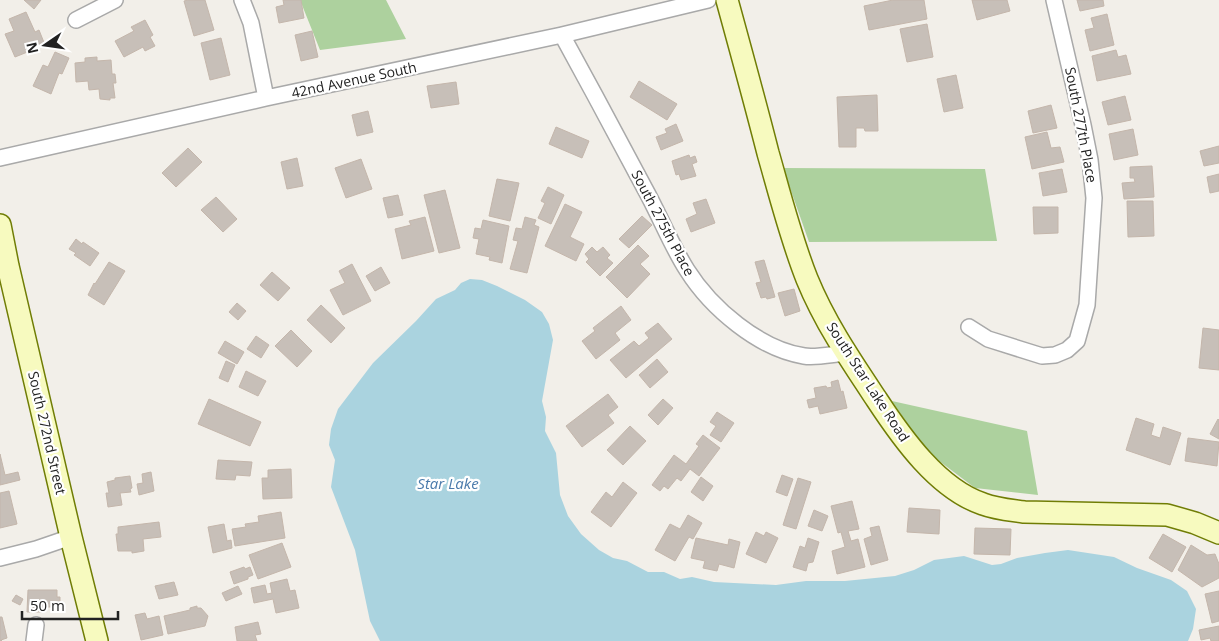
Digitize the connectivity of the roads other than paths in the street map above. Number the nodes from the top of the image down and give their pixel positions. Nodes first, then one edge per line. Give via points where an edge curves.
1 (115, 0) edge
2 (242, 0) edge
3 (708, 0) edge
4 (728, 0) edge
5 (1054, 0) edge
6 (76, 20) dead end
7 (562, 35) junction
8 (266, 98) junction
9 (0, 158) edge
10 (0, 225) edge
11 (4, 267) edge
12 (969, 327) dead end
13 (846, 353) junction
14 (1219, 533) edge
15 (71, 537) junction
16 (0, 558) edge
17 (36, 625) dead end
18 (34, 641) edge
19 (97, 641) edge

1 - 6 street
2 - 8 street via 251,23
3 - 7 street, 42nd Avenue South
4 - 13 street, South Star Lake Road via 782,204 807,279
5 - 12 street, South 277th Place via 1090,160 1094,198 1087,305 1077,341 1055,356 1042,356 988,339
7 - 8 street, 42nd Avenue South
7 - 13 street, South 275th Place via 687,270 706,295 731,319 782,350 805,356
8 - 9 street, 42nd Avenue South
10 - 11 street, South 272nd Street
11 - 15 street, South 272nd Street
13 - 14 street, South Star Lake Road via 913,450 930,469 971,500 1024,512 1167,515
15 - 16 street
15 - 19 street, South 272nd Street
17 - 18 street

